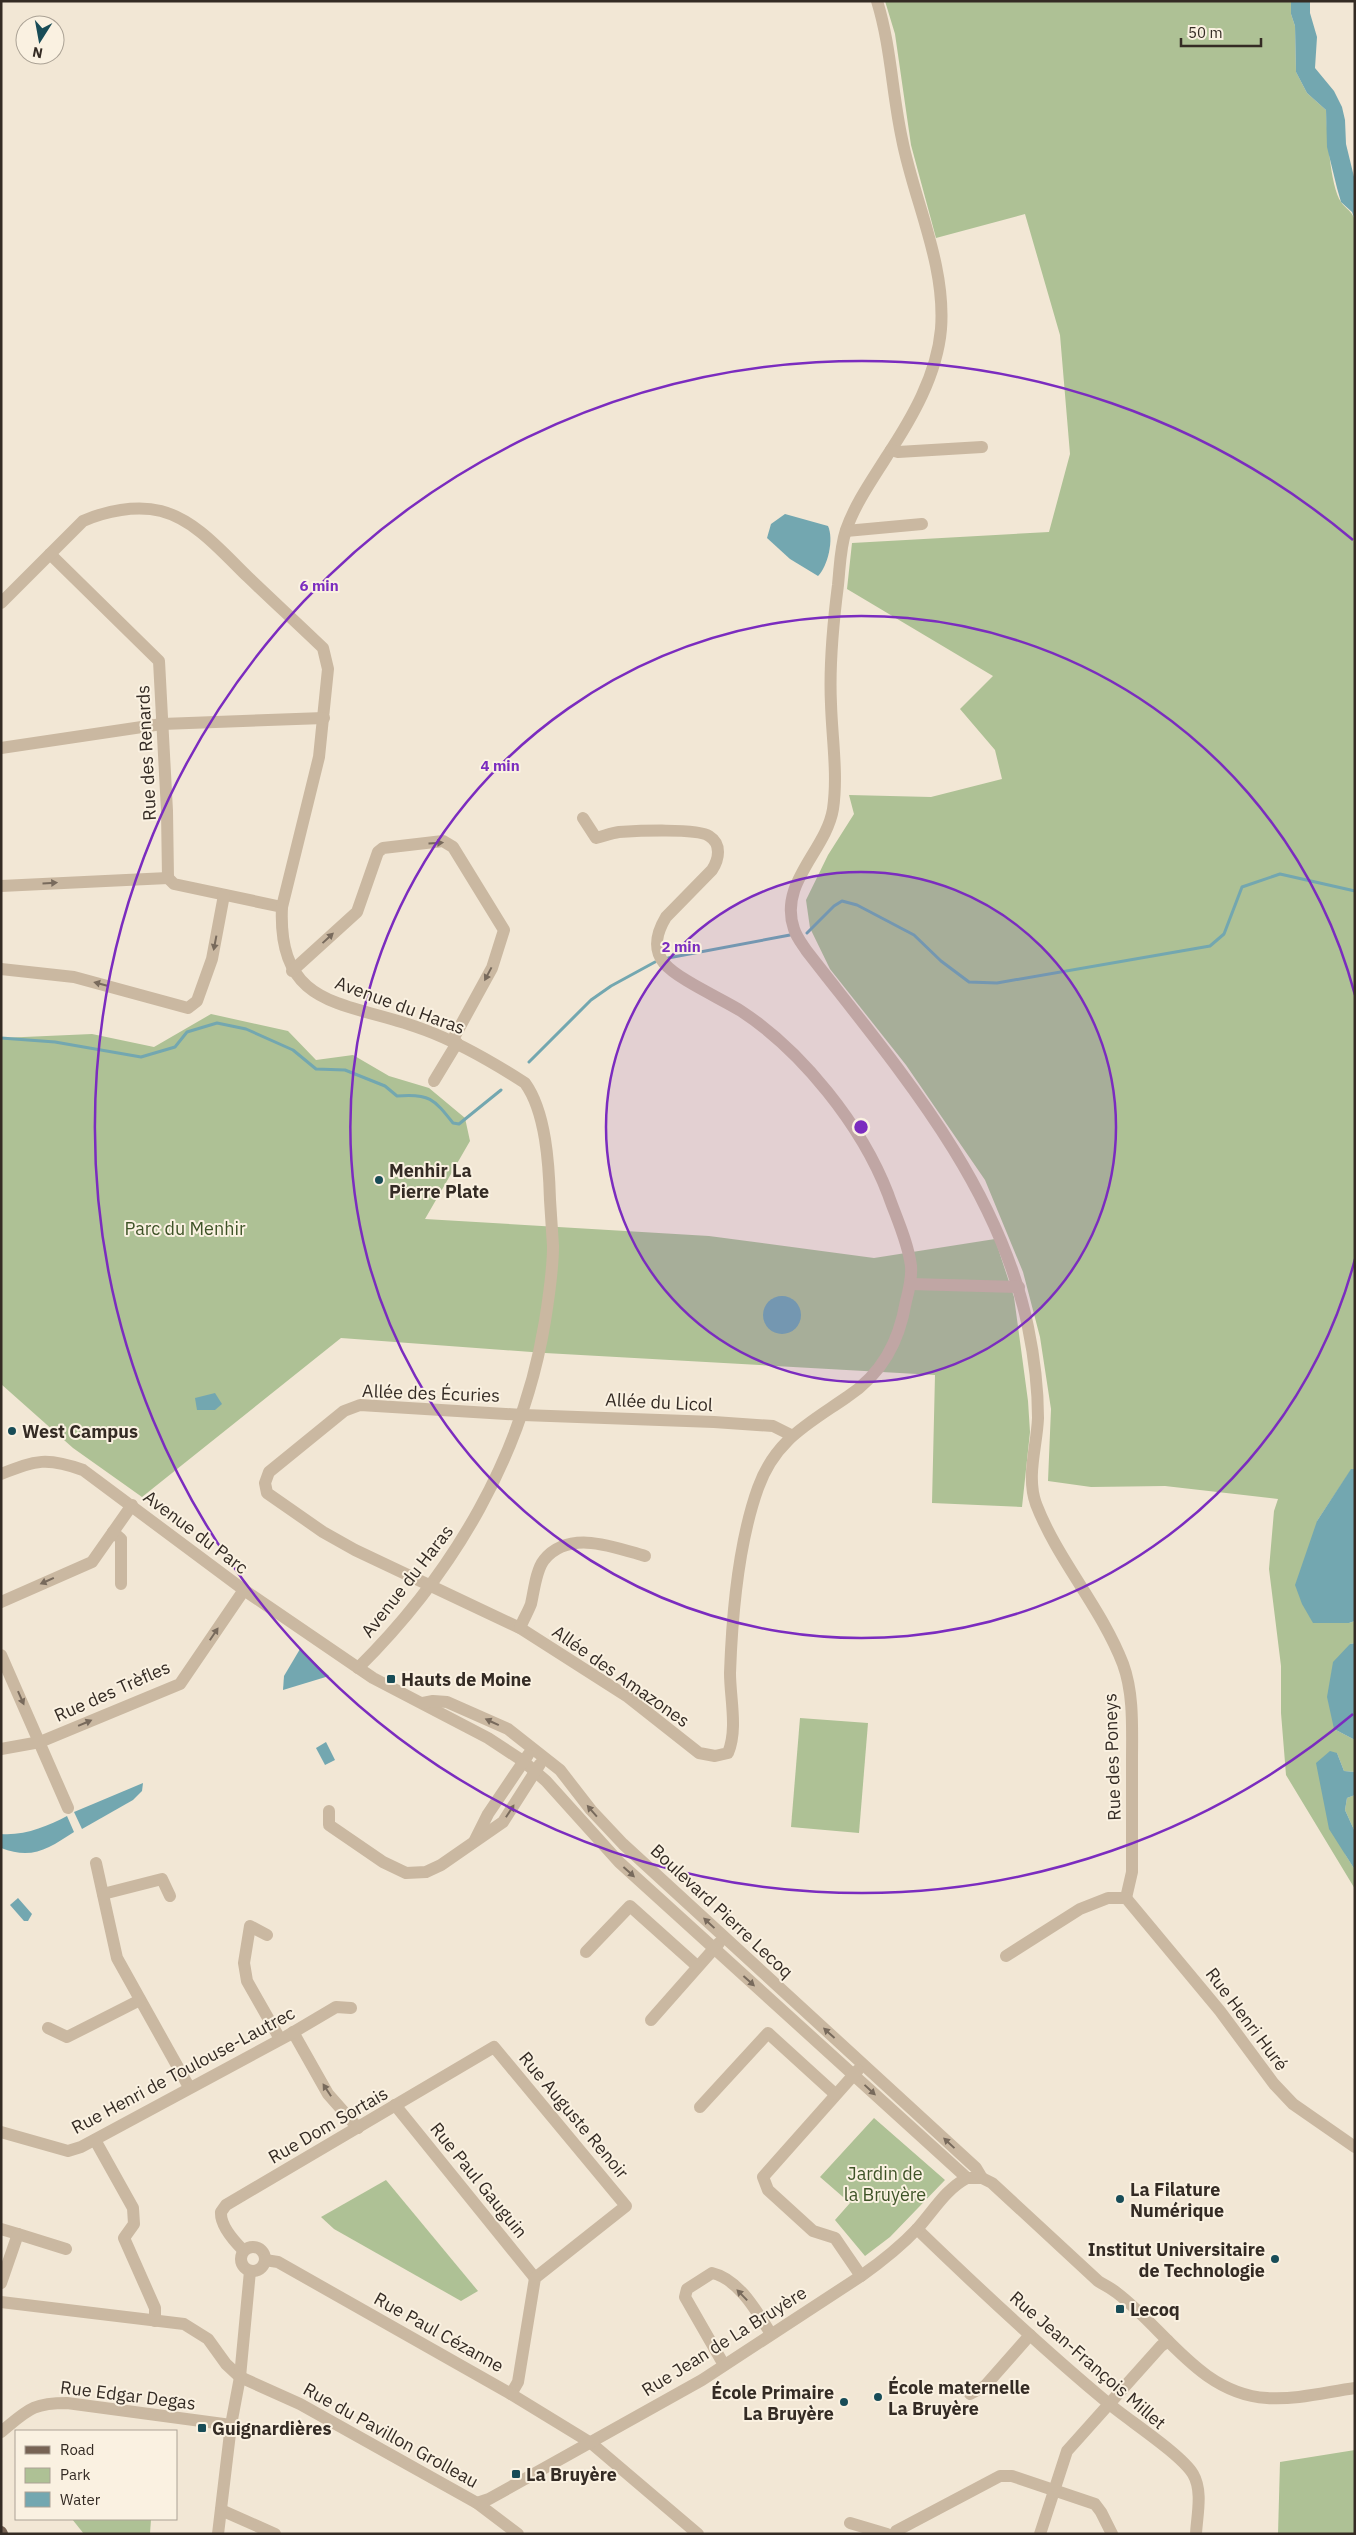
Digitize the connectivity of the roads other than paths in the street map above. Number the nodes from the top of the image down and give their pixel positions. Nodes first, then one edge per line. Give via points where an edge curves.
1 (877, 1) edge
2 (982, 447) dead end
3 (892, 450) junction
4 (922, 524) dead end
5 (846, 530) junction
6 (50, 554) junction
7 (1, 604) edge
8 (324, 718) junction
9 (162, 724) junction
10 (1, 748) edge
11 (583, 818) dead end
12 (168, 878) junction
13 (1, 886) edge
14 (224, 895) junction
15 (282, 907) junction
16 (1, 969) edge
17 (292, 971) junction
18 (454, 1042) junction
19 (434, 1080) dead end
20 (910, 1284) junction
21 (1019, 1287) junction
22 (523, 1415) junction
23 (791, 1435) junction
24 (1, 1474) edge
25 (132, 1505) junction
26 (113, 1532) junction
27 (645, 1556) dead end
28 (121, 1584) dead end
29 (430, 1586) junction
30 (244, 1590) junction
31 (1, 1602) edge
32 (520, 1628) junction
33 (1, 1654) edge
34 (358, 1668) junction
35 (423, 1703) junction
36 (40, 1742) junction
37 (534, 1747) junction
38 (1, 1749) edge
39 (545, 1756) junction
40 (523, 1761) junction
41 (536, 1771) junction
42 (68, 1808) dead end
43 (328, 1811) dead end
44 (474, 1842) junction
45 (96, 1863) dead end
46 (102, 1894) junction
47 (170, 1896) dead end
48 (1126, 1898) junction
49 (267, 1935) dead end
50 (725, 1937) junction
51 (714, 1949) junction
52 (586, 1952) dead end
53 (1006, 1956) dead end
54 (697, 1966) junction
55 (140, 2000) junction
56 (350, 2008) dead end
57 (651, 2020) dead end
58 (48, 2028) dead end
59 (293, 2032) junction
60 (280, 2039) junction
61 (494, 2047) joint
62 (863, 2063) junction
63 (853, 2075) junction
64 (189, 2087) junction
65 (835, 2094) junction
66 (395, 2106) junction
67 (700, 2107) dead end
68 (358, 2128) junction
69 (1, 2132) edge
70 (96, 2140) junction
71 (1355, 2147) edge
72 (967, 2178) junction
73 (982, 2178) junction
74 (1, 2229) edge
75 (917, 2229) junction
76 (18, 2234) junction
77 (66, 2249) dead end
78 (243, 2250) junction
79 (265, 2260) junction
80 (250, 2271) junction
81 (861, 2276) junction
82 (536, 2278) junction
83 (1, 2283) edge
84 (1, 2302) edge
85 (155, 2321) junction
86 (771, 2334) junction
87 (1030, 2335) junction
88 (1168, 2341) junction
89 (724, 2365) junction
90 (240, 2377) junction
91 (1355, 2388) edge
92 (511, 2394) junction
93 (970, 2394) dead end
94 (1109, 2404) junction
95 (231, 2425) junction
96 (1, 2432) edge
97 (591, 2443) junction
98 (1055, 2489) junction
99 (477, 2503) junction
100 (222, 2510) junction
101 (850, 2523) dead end
102 (893, 2533) edge
103 (218, 2534) edge
104 (275, 2534) edge
105 (518, 2534) edge
106 (698, 2534) edge
107 (1040, 2534) edge
108 (1112, 2534) edge
109 (1196, 2534) edge

1 - 3 street, Rue des Poneys via 890,53 902,139 934,259 941,308 936,358 921,399
2 - 3 street
3 - 5 street, Rue des Poneys via 854,510
4 - 5 street
5 - 21 street, Rue des Poneys via 832,636 833,810 825,835 796,883 790,905 794,928 806,950 934,1119 994,1223
6 - 7 street, Avenue du Haras
6 - 8 street, Avenue du Haras via 83,521 99,514 152,510 180,518 205,536 323,648 328,669
6 - 9 street, Rue des Renards via 159,661
8 - 9 street
8 - 15 street, Avenue du Haras via 310,798
9 - 10 street
9 - 12 street, Rue des Renards
11 - 20 street, Allée des Amazones via 596,838 617,832 692,831 710,836 716,843 718,861 712,870 661,925 656,938 659,956 674,973 764,1028 795,1056 842,1112 886,1190 911,1267
13 -> 12 street
12 - 14 street via 174,884
14 - 15 street
14 -> 16 street via 212,959 198,1001 188,1008 74,977
15 - 17 street, Avenue du Haras via 281,930
17 - 18 street, Avenue du Haras via 311,990 334,1002 423,1029
17 -> 18 street via 357,912 378,852 383,848 443,841 454,847 504,930 492,968
18 - 19 street
18 - 22 street, Avenue du Haras via 525,1083 536,1101 545,1144 553,1247 538,1363
20 - 21 street
20 - 23 street, Allée des Amazones via 899,1334 886,1360 870,1380
21 - 48 street, Rue des Poneys via 1036,1383 1038,1419 1031,1479 1035,1502 1055,1543 1109,1634 1124,1666 1132,1705 1132,1872
22 - 23 street, Allée du Licol via 615,1416 773,1426
22 - 29 street, Avenue du Haras via 482,1505 462,1541
22 - 29 street, Allée des Écuries via 360,1405 344,1411 269,1472 265,1483 267,1493 296,1515 355,1550
23 - 32 street, Allée des Amazones via 766,1470 751,1512 734,1616 730,1676 732,1742 728,1753 715,1756 699,1754 628,1697
24 - 25 street, Avenue du Parc via 28,1464 60,1462 83,1470
25 - 26 street
25 - 30 street, Avenue du Parc
26 - 28 street via 121,1539
26 -> 31 street via 92,1562
27 - 32 street via 598,1544 577,1542 561,1546 544,1560
29 - 32 street, Allée des Amazones
29 - 34 street, Avenue du Haras
30 - 34 street, Avenue du Parc
36 -> 30 street, Rue des Trèfles via 180,1684
33 -> 36 street
34 - 35 street, Boulevard Pierre Lecoq
37 -> 35 street, Boulevard Pierre Lecoq via 508,1729 459,1706 433,1701
35 - 40 street, Boulevard Pierre Lecoq
36 - 38 street, Rue des Trèfles
36 - 42 street
37 - 39 street, Boulevard Pierre Lecoq
37 - 40 street
39 - 41 street
50 -> 39 street, Boulevard Pierre Lecoq via 623,1844
40 - 41 street, Boulevard Pierre Lecoq
40 - 44 street via 488,1814
44 -> 41 street via 503,1822
41 -> 51 street, Boulevard Pierre Lecoq via 619,1862
43 - 44 street via 329,1825 383,1862 406,1873 426,1872
45 - 46 street
46 - 47 street via 162,1879
46 - 55 street via 117,1958
48 - 53 street via 1108,1898 1080,1910
48 - 71 street, Rue Henri Huré via 1220,2011 1274,2084 1293,2104
49 - 60 street via 250,1926 244,1964 247,1981
50 - 51 street
62 -> 50 street, Boulevard Pierre Lecoq
51 - 54 street
51 -> 63 street, Boulevard Pierre Lecoq
52 - 54 street via 630,1906
54 - 57 street
55 - 58 street via 67,2037
55 - 64 street
56 - 59 street, Rue Henri de Toulouse-Lautrec via 336,2006
59 - 60 street, Rue Henri de Toulouse-Lautrec
68 -> 59 street via 328,2094
60 - 64 street, Rue Henri de Toulouse-Lautrec
61 - 66 street, Rue Dom Sortais
61 - 82 street, Rue Auguste Renoir via 626,2206
62 - 63 street
73 -> 62 street, Boulevard Pierre Lecoq via 976,2168
63 - 65 street
63 -> 72 street, Boulevard Pierre Lecoq
64 - 70 street, Rue Henri de Toulouse-Lautrec
65 - 67 street via 768,2033
65 - 81 street via 763,2177 768,2190 813,2231 835,2238
66 - 68 street, Rue Dom Sortais
66 - 82 street, Rue Paul Gauguin
68 - 78 street, Rue Dom Sortais via 226,2205 221,2212 222,2221
69 - 70 street, Rue Henri de Toulouse-Lautrec via 68,2151
70 - 85 street via 133,2208 134,2224 124,2238 155,2308
72 - 73 street
72 - 75 street, Rue Jean de La Bruyère via 954,2185
73 - 88 street, Boulevard Pierre Lecoq via 992,2182
74 - 76 street
75 - 81 street, Rue Jean de La Bruyère via 882,2262
75 - 87 street, Rue Jean-François Millet
76 - 77 street
76 - 83 street
78 - 79 street via 250,2246 258,2247
78 - 80 street via 240,2261
79 - 80 street via 258,2270
79 - 92 street, Rue Paul Cézanne via 278,2262
80 - 90 street
81 - 86 street, Rue Jean de La Bruyère
82 - 92 street via 518,2382
84 - 85 street
85 - 90 street via 184,2324 208,2338 226,2364
86 - 89 street, Rue Jean de La Bruyère
86 -> 89 street via 752,2305 720,2275 712,2273 687,2289 685,2296
87 - 93 street via 985,2386
87 - 94 street, Rue Jean-François Millet
88 - 91 street, Boulevard Pierre Lecoq via 1215,2381 1247,2395 1285,2398
88 - 94 street
89 - 97 street, Rue Jean de La Bruyère
90 - 95 street
90 - 99 street, Rue du Pavillon Grolleau via 300,2404
92 - 97 street, Rue Paul Cézanne
94 - 98 street via 1067,2451
94 - 109 street, Rue Jean-François Millet via 1193,2473 1198,2488
95 - 96 street, Rue Edgar Degas via 67,2403 42,2403
95 - 100 street
97 - 99 street, Rue Jean de La Bruyère
97 - 106 street, Rue Paul Cézanne
98 - 102 street via 1012,2476 1000,2476
98 - 107 street
98 - 108 street via 1094,2504
99 - 105 street, Rue du Pavillon Grolleau
100 - 103 street
100 - 104 street
101 - 102 street

